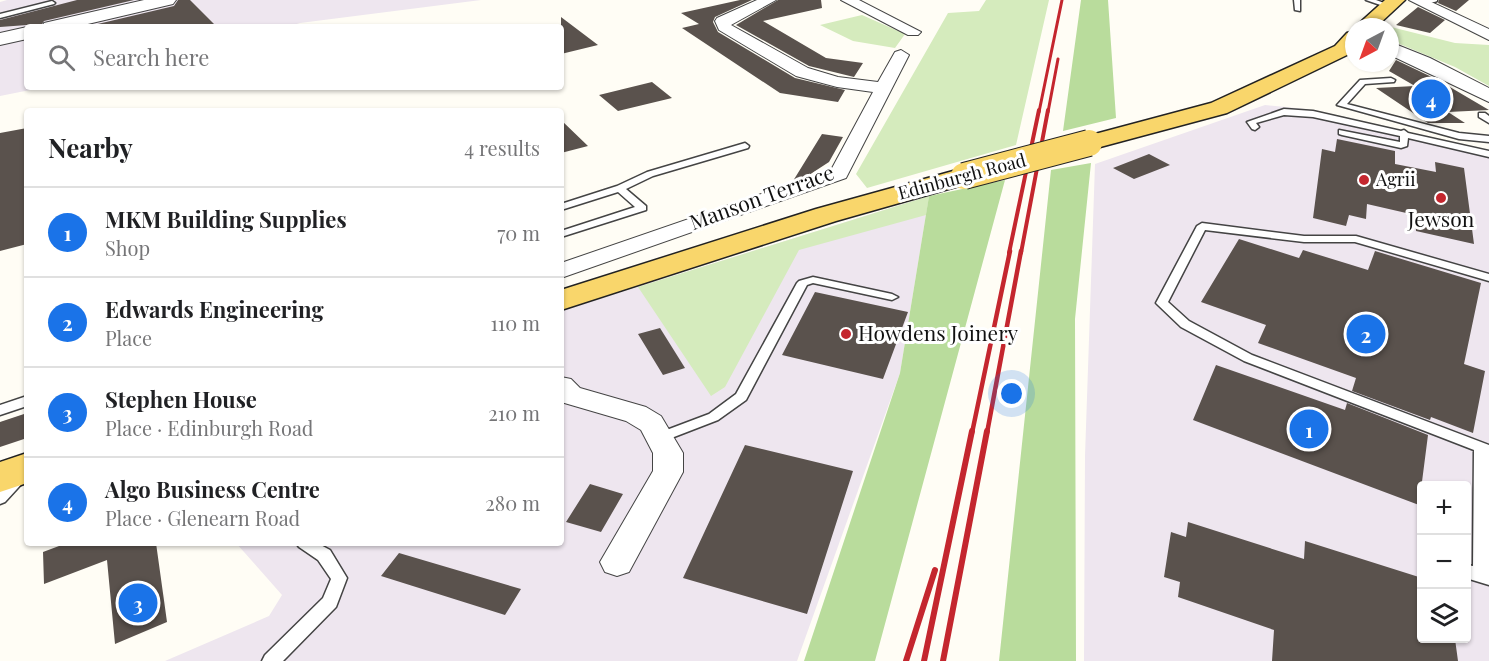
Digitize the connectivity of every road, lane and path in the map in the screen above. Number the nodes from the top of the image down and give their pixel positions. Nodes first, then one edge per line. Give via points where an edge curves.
1 (167, 0) edge
2 (769, 0) edge
3 (848, 0) edge
4 (1297, 0) edge
5 (1369, 0) edge
6 (1416, 0) edge
7 (1434, 1) edge
8 (52, 3) dead end
9 (1392, 3) edge
10 (1298, 10) dead end
11 (0, 16) edge
12 (1375, 18) edge
13 (64, 24) edge
14 (914, 32) dead end
15 (24, 34) edge
16 (1489, 34) edge
17 (0, 39) edge
18 (1345, 47) edge
19 (1399, 52) edge
20 (901, 55) dead end
21 (1391, 80) dead end
22 (884, 88) junction
23 (1487, 110) edge
24 (1255, 127) dead end
25 (1342, 132) dead end
26 (1404, 133) junction
27 (1489, 140) edge
28 (745, 146) dead end
29 (1489, 154) edge
30 (620, 188) junction
31 (564, 206) edge
32 (564, 233) edge
33 (564, 270) edge
34 (1489, 278) edge
35 (892, 297) dead end
36 (564, 299) edge
37 (564, 393) edge
38 (24, 402) edge
39 (0, 410) edge
40 (661, 437) junction
41 (1485, 449) edge
42 (24, 470) edge
43 (24, 472) edge
44 (0, 477) edge
45 (0, 498) edge
46 (309, 546) edge
47 (617, 562) dead end
48 (1479, 575) edge
49 (271, 661) edge

1 - 13 street
2 - 22 street via 722,21 724,27 802,72 837,82
3 - 14 street
4 - 10 lane
5 - 9 lane
6 - 7 lane
6 - 16 street
8 - 11 lane
9 - 12 main road
15 - 17 street
18 - 36 main road, Edinburgh Road, bridge via 1219,108 826,215
19 - 23 street via 1424,62
20 - 22 street, Manson Terrace
21 - 27 lane via 1363,82 1341,105 1459,136
22 - 33 street, Manson Terrace via 839,174
24 - 26 lane via 1251,122 1284,112
25 - 26 lane via 1401,145
26 - 29 lane
28 - 30 lane via 650,174
30 - 31 lane
30 - 32 lane via 642,208
34 - 41 lane via 1356,239 1304,239 1202,226 1162,303 1185,324 1248,358
35 - 40 lane via 813,280 803,282 741,397 705,423
37 - 40 street via 636,414 651,423
38 - 39 lane
40 - 47 street via 668,453 668,472
41 - 48 lane
42 - 44 main road
43 - 45 lane
46 - 49 lane via 324,555 339,578 330,602

